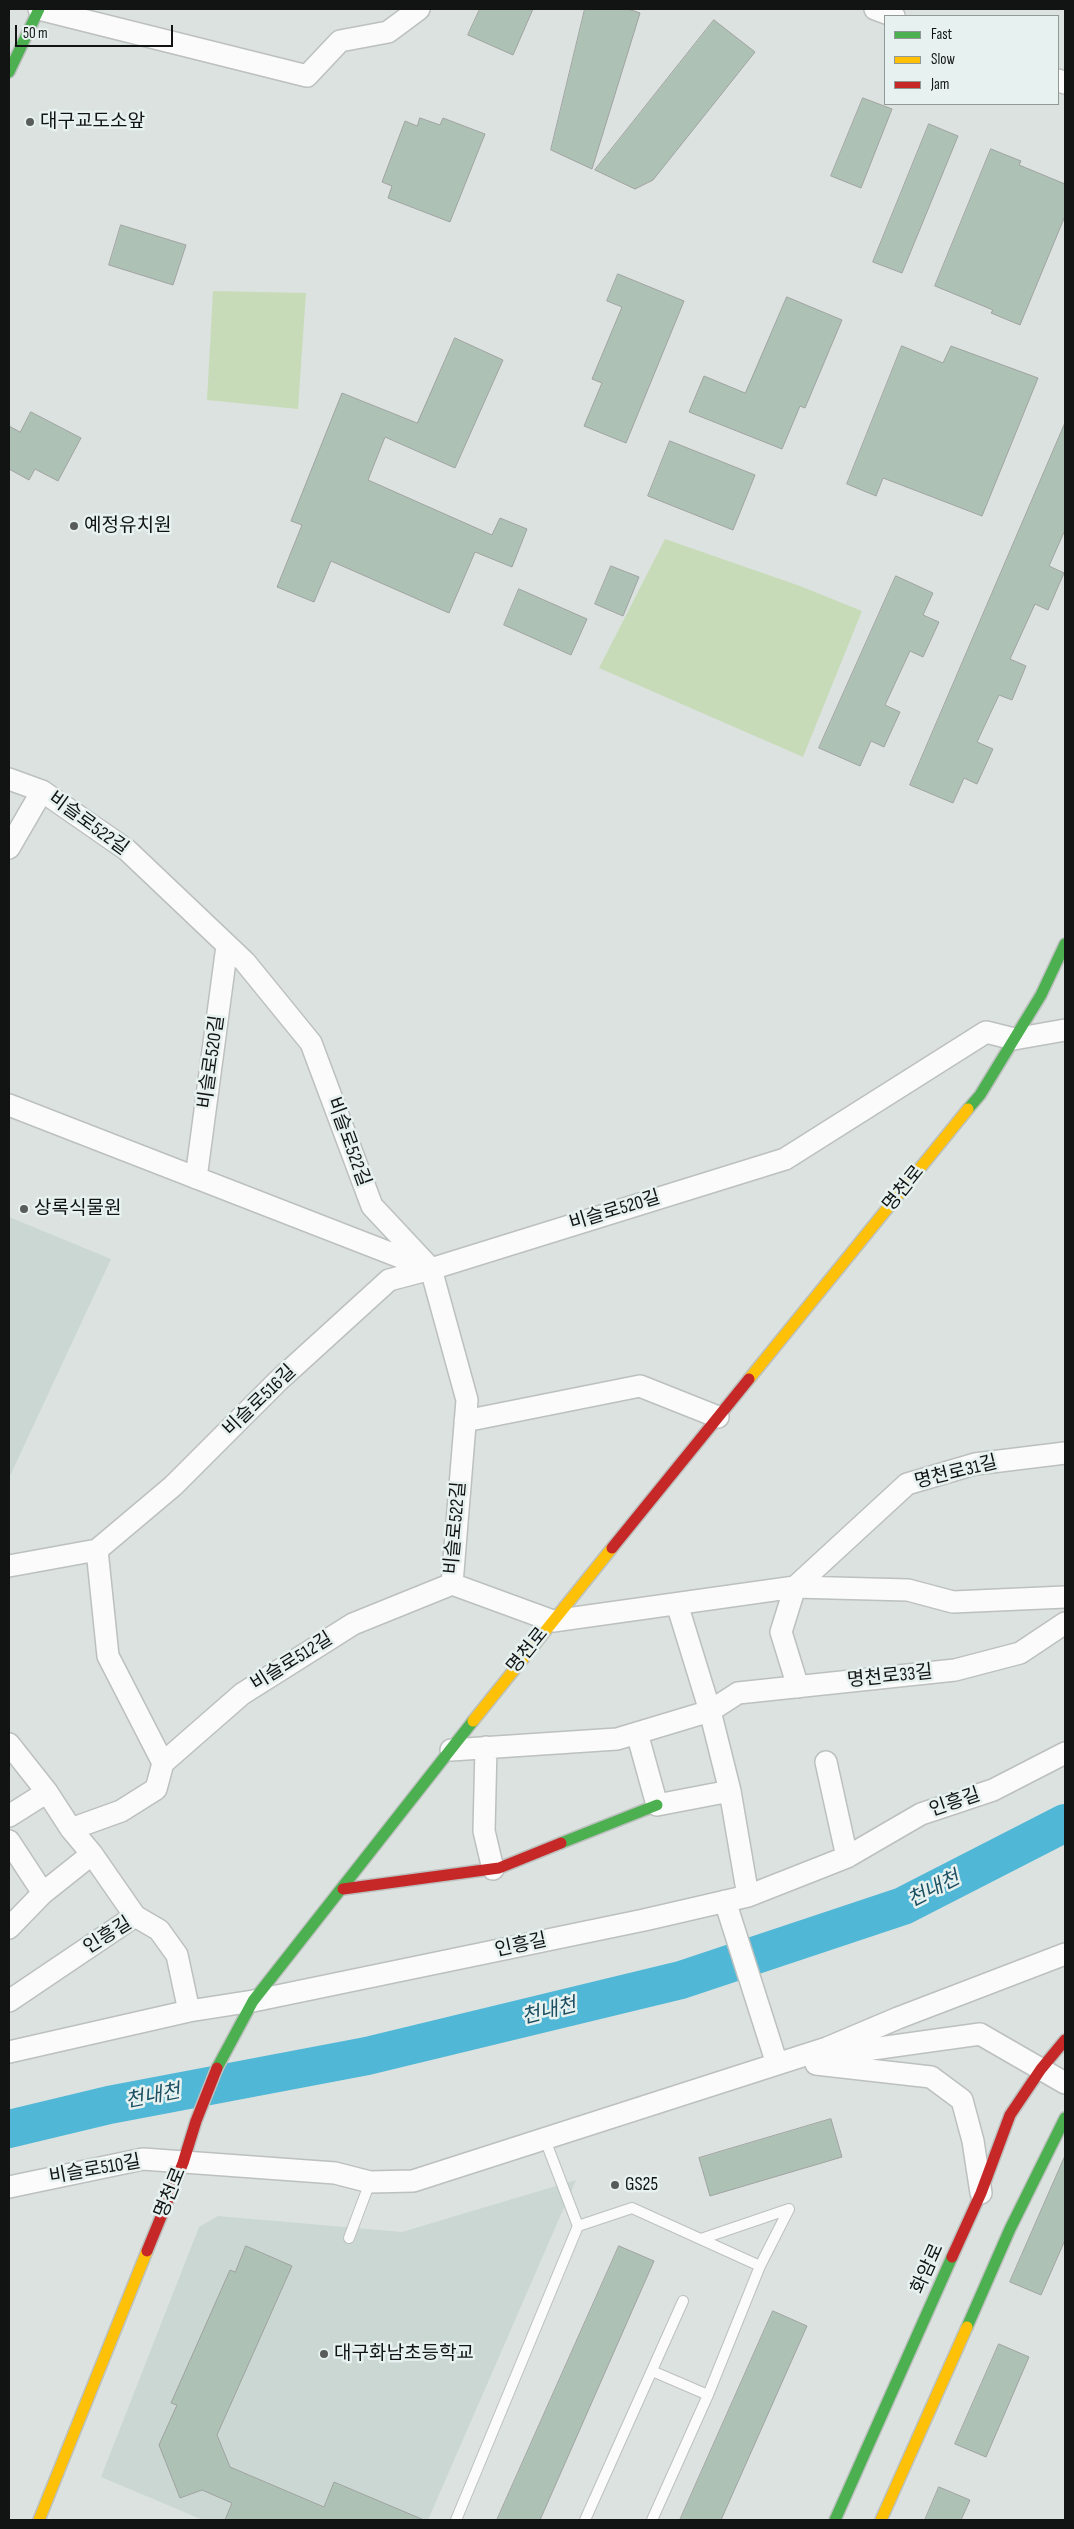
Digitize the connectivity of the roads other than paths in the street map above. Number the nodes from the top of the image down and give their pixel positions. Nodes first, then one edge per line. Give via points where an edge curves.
1 (39, 9) edge
2 (418, 9) edge
3 (875, 9) edge
4 (891, 15) edge
5 (9, 72) edge
6 (9, 779) edge
7 (42, 791) junction
8 (9, 848) edge
9 (1065, 944) edge
10 (227, 946) junction
11 (1065, 1030) edge
12 (1014, 1039) junction
13 (9, 1106) edge
14 (196, 1178) junction
15 (431, 1268) junction
16 (718, 1418) junction
17 (465, 1421) junction
18 (1065, 1453) edge
19 (97, 1550) junction
20 (9, 1566) edge
21 (452, 1584) junction
22 (795, 1587) junction
23 (1065, 1597) edge
24 (677, 1604) junction
25 (553, 1621) junction
26 (1065, 1624) edge
27 (798, 1687) junction
28 (710, 1711) junction
29 (637, 1732) junction
30 (9, 1744) edge
31 (486, 1748) junction
32 (451, 1750) junction
33 (1065, 1753) edge
34 (826, 1762) dead end
35 (163, 1763) junction
36 (730, 1791) junction
37 (46, 1792) junction
38 (657, 1805) junction
39 (9, 1816) edge
40 (71, 1829) junction
41 (9, 1841) edge
42 (92, 1854) junction
43 (847, 1858) junction
44 (493, 1869) junction
45 (343, 1889) junction
46 (43, 1893) junction
47 (748, 1896) junction
48 (724, 1902) junction
49 (135, 1916) junction
50 (9, 1928) edge
51 (1065, 1954) edge
52 (9, 2001) edge
53 (253, 2001) junction
54 (189, 2011) junction
55 (1065, 2040) edge
56 (9, 2052) edge
57 (783, 2062) junction
58 (1041, 2069) junction
59 (1065, 2083) edge
60 (1065, 2118) edge
61 (544, 2137) junction
62 (183, 2163) junction
63 (370, 2182) junction
64 (9, 2187) edge
65 (981, 2193) junction
66 (578, 2226) junction
67 (349, 2238) dead end
68 (701, 2239) junction
69 (760, 2266) junction
70 (683, 2301) dead end
71 (652, 2371) junction
72 (708, 2396) junction
73 (39, 2520) edge
74 (456, 2520) edge
75 (585, 2520) edge
76 (652, 2520) edge
77 (835, 2520) edge
78 (881, 2520) edge

1 - 2 street via 306,76 340,40 388,32
1 - 5 street
3 - 4 street
6 - 7 street, 비슬로522길
7 - 8 street, 비슬로522길
7 - 10 street, 비슬로522길 via 127,850
9 - 12 street, 명천로 via 1041,995
10 - 14 street, 비슬로520길
10 - 15 street, 비슬로522길 via 311,1043 372,1206
11 - 12 street
12 - 15 street, 비슬로520길 via 986,1032 785,1159
12 - 16 street, 명천로 via 980,1095
13 - 14 street
14 - 15 street
15 - 17 street, 비슬로522길 via 467,1400
15 - 19 street, 비슬로516길 via 389,1280 278,1381 173,1486
16 - 17 street via 640,1386
16 - 25 street, 명천로
17 - 21 street, 비슬로522길
18 - 22 street, 명천로31길 via 974,1464 907,1484
19 - 20 street, 비슬로516길
19 - 35 street via 108,1656
21 - 25 street
21 - 35 street, 비슬로512길 via 353,1624 242,1694
22 - 23 street via 908,1590 953,1602
22 - 24 street
22 - 27 street via 782,1632
24 - 25 street
24 - 28 street
25 - 32 street, 명천로
26 - 27 street, 명천로33길 via 1020,1653 955,1670
27 - 28 street, 명천로33길 via 738,1693
28 - 29 street, 명천로33길
28 - 36 street
29 - 31 street, 명천로33길 via 617,1739
29 - 38 street
30 - 37 street
31 - 32 street, 명천로33길
31 - 44 street via 484,1831
32 - 45 street, 명천로
33 - 43 street, 인흥길 via 993,1790 921,1814
34 - 43 street
35 - 40 street via 156,1789 121,1811
36 - 38 street
36 - 47 street
37 - 39 street
37 - 40 street
38 - 44 street
40 - 42 street
41 - 46 street
42 - 46 street
42 - 49 street
43 - 47 street, 인흥길
44 - 45 street
45 - 53 street, 명천로
46 - 50 street
47 - 48 street, 인흥길
48 - 53 street, 인흥길
48 - 57 street
49 - 52 street, 인흥길
49 - 54 street, 인흥길 via 159,1930 177,1956
51 - 57 street via 827,2048
53 - 54 street, 인흥길
53 - 62 street, 명천로 via 235,2028 194,2125
54 - 56 street, 인흥길
55 - 58 street, 화암로
57 - 58 street via 980,2034
57 - 61 street, 비슬로510길
57 - 65 street via 932,2077 962,2100 974,2141
58 - 59 street
58 - 65 street, 화암로 via 1010,2114
60 - 78 street via 1010,2229
61 - 63 street, 비슬로510길 via 413,2181
61 - 66 lane
62 - 63 street, 비슬로510길 via 334,2173
62 - 64 street, 비슬로510길 via 143,2159
62 - 73 street, 명천로
63 - 67 lane
65 - 77 street, 화암로
66 - 68 lane via 632,2208
66 - 74 lane
68 - 69 lane
68 - 69 lane via 789,2209
69 - 72 lane
70 - 71 lane
71 - 72 lane
71 - 75 lane
72 - 76 lane

